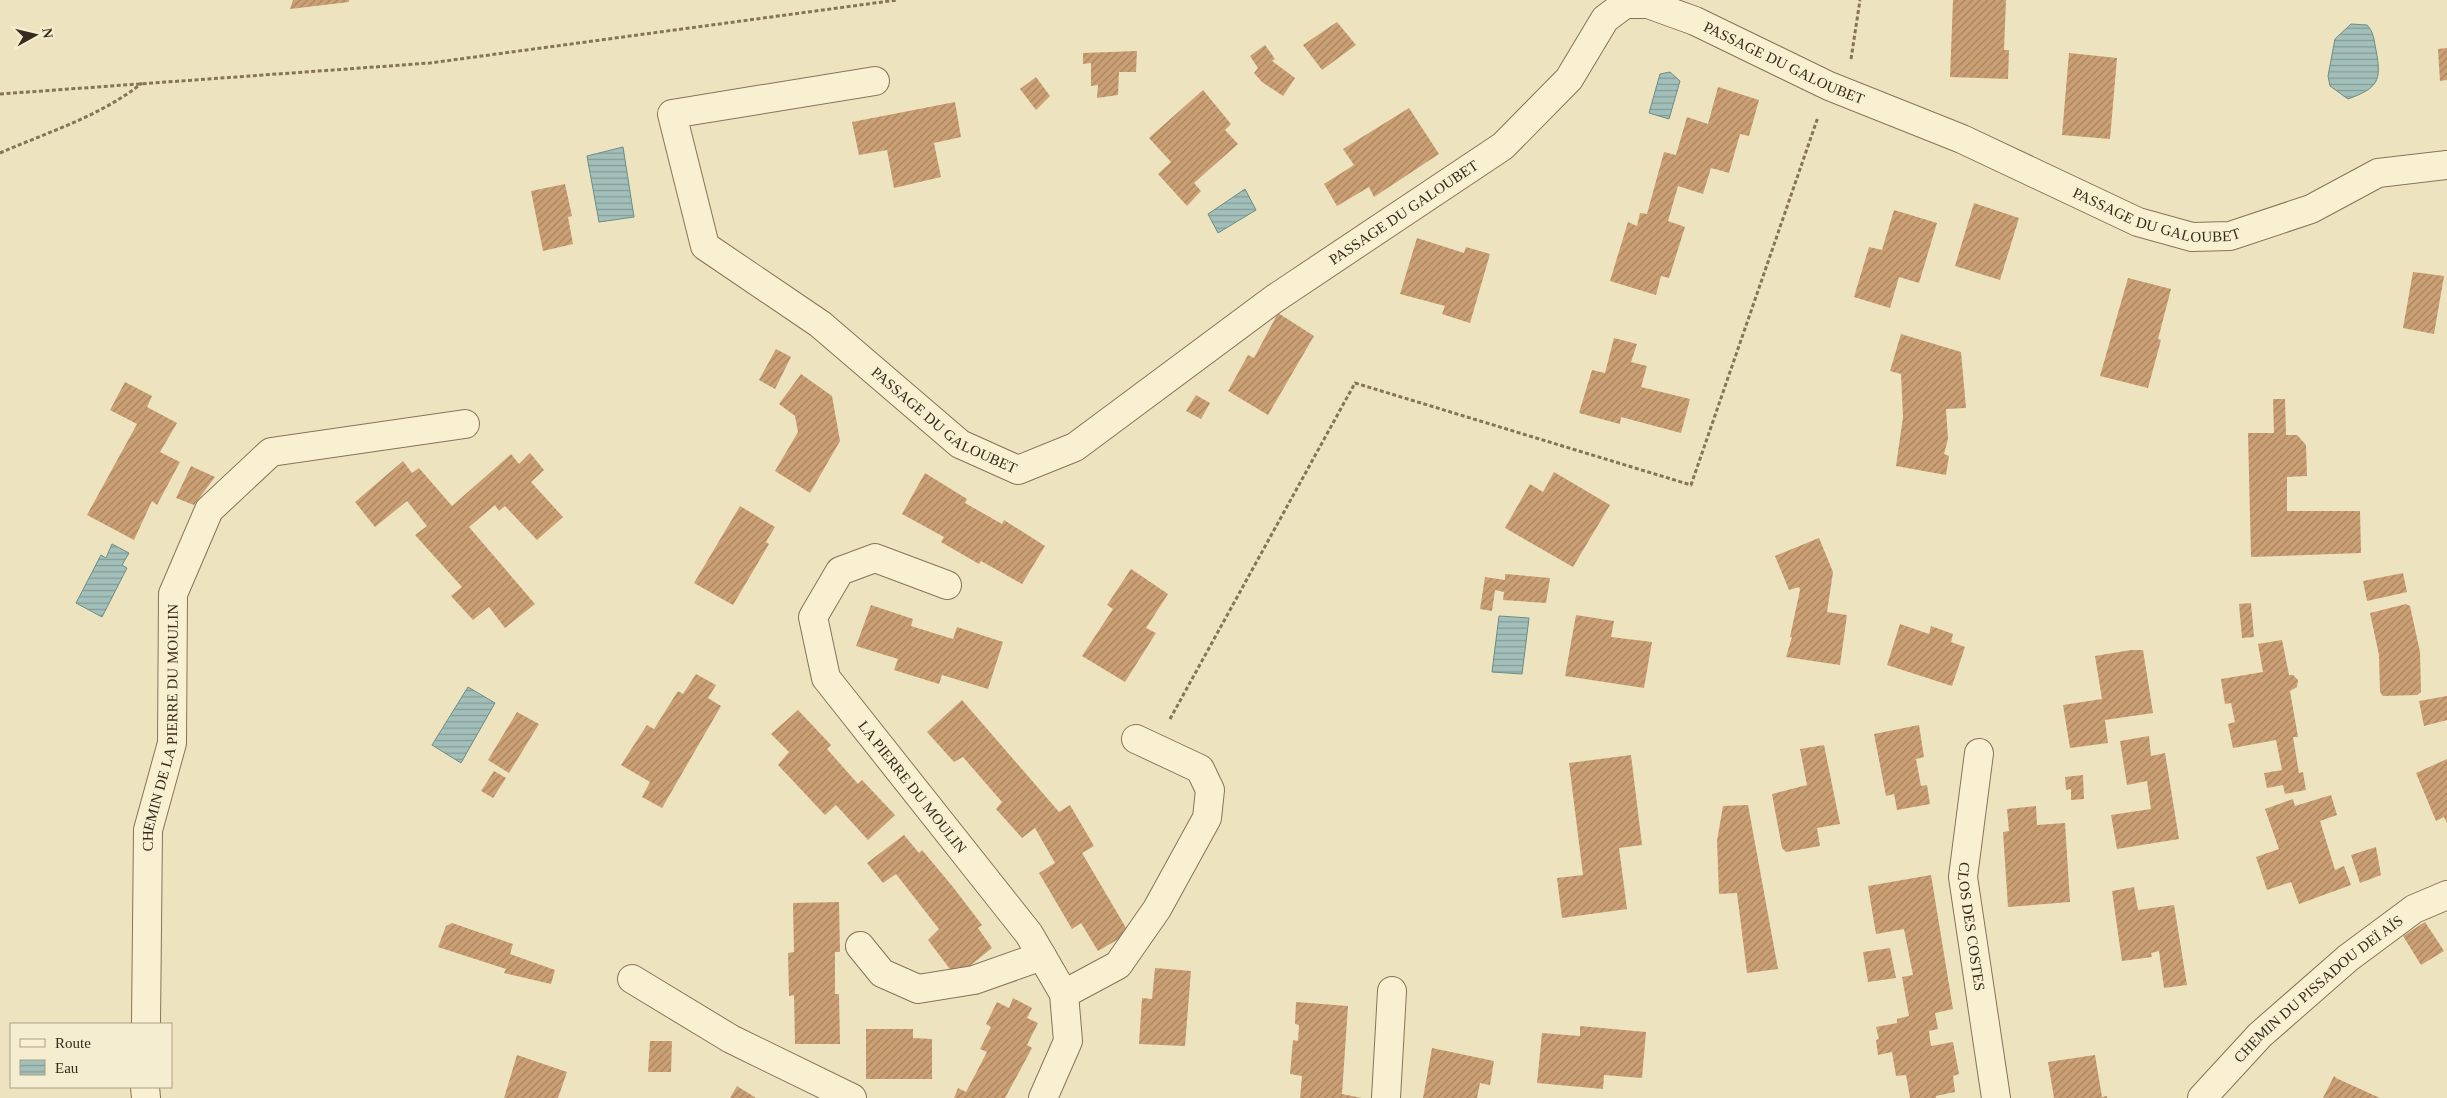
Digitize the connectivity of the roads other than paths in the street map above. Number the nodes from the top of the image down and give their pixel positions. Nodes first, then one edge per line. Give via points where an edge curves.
1 (875, 81) dead end
2 (2447, 165) edge
3 (465, 424) dead end
4 (947, 585) dead end
5 (1136, 740) dead end
6 (1979, 753) dead end
7 (2447, 896) edge
8 (860, 946) dead end
9 (1042, 956) junction
10 (632, 979) dead end
11 (1392, 991) dead end
12 (1064, 994) junction
13 (146, 1023) edge
14 (852, 1098) edge
15 (1043, 1098) edge
16 (1386, 1098) edge
17 (1996, 1098) edge
18 (2202, 1098) edge

1 - 2 street, PASSAGE DU GALOUBET via 672,114 705,246 820,324 960,444 1018,470 1075,447 1274,299 1503,146 1569,79 1604,19 1625,4 1648,4 1695,20 1838,89 1962,139 2138,222 2192,237 2230,236 2311,209 2378,174
3 - 13 street, CHEMIN DE LA PIERRE DU MOULIN via 271,452 209,510 173,594 172,743 148,830
4 - 9 street, LA PIERRE DU MOULIN via 875,558 840,571 814,617 826,678 1029,934
5 - 12 street via 1200,769 1210,790 1207,818 1157,909 1118,965
6 - 17 street, CLOS DES COSTES via 1963,876
7 - 18 street, CHEMIN DU PISSADOU DEÏ AÏS via 2414,909 2348,958 2260,1036
8 - 9 street via 882,973 918,989 974,980
9 - 12 street, LA PIERRE DU MOULIN
10 - 14 street via 731,1040
11 - 16 street
12 - 15 street, LA PIERRE DU MOULIN via 1068,1041

